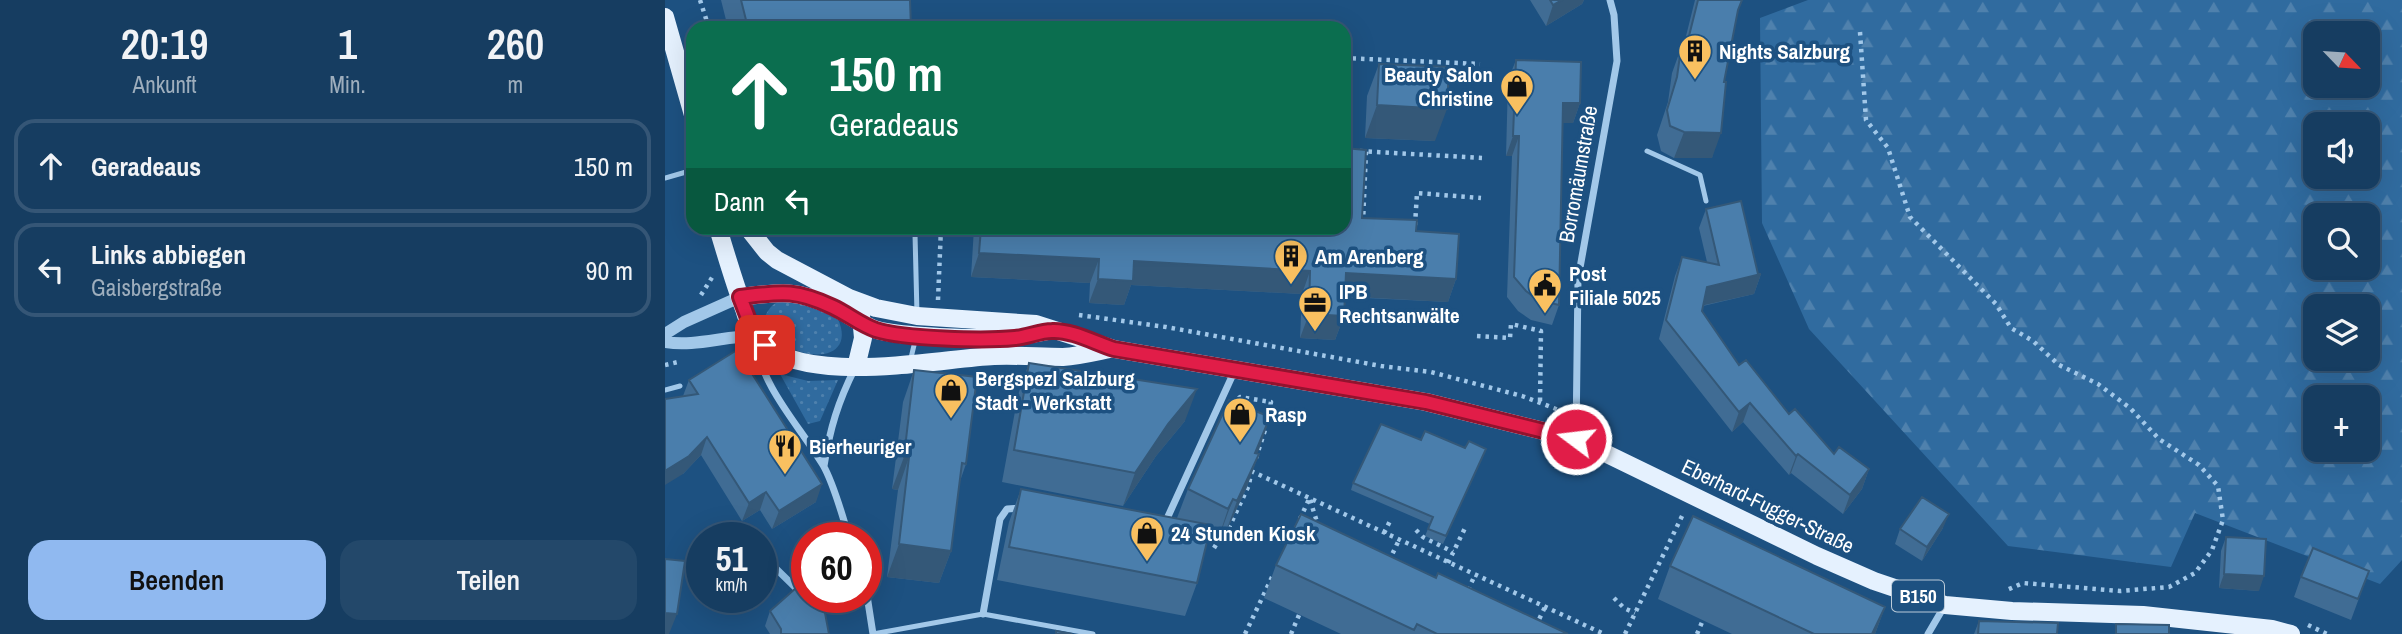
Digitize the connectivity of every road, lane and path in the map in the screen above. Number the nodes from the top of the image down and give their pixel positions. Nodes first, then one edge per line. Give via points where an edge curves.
1 (700, 0) edge
2 (1610, 0) edge
3 (665, 17) edge
4 (707, 21) edge
5 (1860, 32) dead end
6 (1351, 58) edge
7 (1480, 64) dead end
8 (686, 90) edge
9 (1355, 150) edge
10 (1366, 151) junction
11 (1647, 151) dead end
12 (1482, 158) dead end
13 (686, 172) edge
14 (665, 178) edge
15 (1481, 198) dead end
16 (1706, 201) dead end
17 (1363, 225) edge
18 (1415, 228) edge
19 (720, 235) edge
20 (754, 235) edge
21 (915, 235) edge
22 (941, 235) edge
23 (740, 297) junction
24 (849, 298) junction
25 (917, 309) junction
26 (1067, 314) dead end
27 (863, 323) junction
28 (1052, 331) junction
29 (665, 334) edge
30 (916, 335) junction
31 (755, 336) junction
32 (1477, 336) dead end
33 (665, 342) edge
34 (1114, 349) junction
35 (909, 365) junction
36 (856, 367) junction
37 (1235, 369) junction
38 (680, 386) dead end
39 (665, 390) edge
40 (1271, 402) dead end
41 (1540, 402) junction
42 (1576, 419) junction
43 (1576, 439) junction
44 (1251, 440) edge
45 (1262, 445) junction
46 (824, 467) junction
47 (1251, 471) junction
48 (1692, 494) junction
49 (1309, 499) junction
50 (1029, 509) edge
51 (1391, 519) dead end
52 (1299, 520) edge
53 (844, 522) edge
54 (1465, 528) dead end
55 (1159, 530) edge
56 (1319, 530) edge
57 (1416, 530) dead end
58 (1384, 533) junction
59 (1399, 540) junction
60 (1214, 548) dead end
61 (1453, 552) junction
62 (1448, 563) junction
63 (1276, 569) dead end
64 (1386, 569) edge
65 (1475, 575) junction
66 (1465, 597) edge
67 (1614, 597) dead end
68 (1945, 605) junction
69 (1545, 607) junction
70 (1991, 609) junction
71 (870, 613) edge
72 (1635, 613) junction
73 (983, 614) junction
74 (1299, 615) dead end
75 (1703, 620) dead end
76 (2296, 628) edge
77 (873, 634) edge
78 (1093, 634) edge
79 (1245, 634) edge
80 (1291, 634) edge
81 (1532, 634) edge
82 (1604, 634) edge
83 (1625, 634) edge
84 (1697, 634) edge
85 (1929, 634) edge
86 (2327, 634) edge

1 - 4 path
2 - 42 street, Borromäumstraße via 1617,61 1578,279
3 - 8 main road
5 - 70 path via 1866,120 1888,148 1910,217 1996,304 2011,328 2059,365 2098,384 2130,408 2159,439 2199,465 2218,486 2223,520 2212,550 2195,573 2169,587 2120,591 2023,583 2005,591
6 - 7 path
9 - 10 path
10 - 12 path
10 - 17 path
11 - 16 lane via 1700,175
13 - 14 lane
15 - 18 path via 1417,193
19 - 23 main road
20 - 24 main road, B150 via 777,260
21 - 25 lane
22 - 25 path via 938,304
23 - 27 main road via 786,291 806,295
23 - 29 street
23 - 31 main road
24 - 25 main road, Eberhard-Fugger-Straße / B150 via 876,308
24 - 27 main road
25 - 28 main road, Eberhard-Fugger-Straße / B150 via 1036,324
25 - 30 lane
26 - 41 path via 1431,372
27 - 30 main road via 876,330
27 - 36 main road
28 - 30 main road via 1015,338
28 - 34 main road, Eberhard-Fugger-Straße / B150
30 - 35 lane
31 - 33 street via 680,345
31 - 36 main road, B150 via 776,353 803,362
31 - 46 street via 764,373
32 - 41 path via 1510,338 1511,324 1541,331
34 - 35 main road, Eberhard-Fugger-Straße / B150
34 - 37 main road, Eberhard-Fugger-Straße / B150
35 - 36 main road, Eberhard-Fugger-Straße / B150
36 - 46 street via 836,408
37 - 43 main road, Eberhard-Fugger-Straße / B150 via 1426,402
37 - 55 street via 1167,522
38 - 39 lane
40 - 45 path
41 - 42 path
42 - 43 street, Borromäumstraße
43 - 48 main road, Eberhard-Fugger-Straße / B150
44 - 45 path
45 - 47 path
46 - 53 street
47 - 49 path
47 - 60 path via 1226,534
48 - 68 main road, Eberhard-Fugger-Straße / B150 via 1817,556
48 - 72 path
49 - 52 path
49 - 56 path
49 - 58 path
50 - 73 street via 1007,509 1000,519
51 - 58 path
54 - 61 path
57 - 61 path
58 - 59 path
59 - 62 path
59 - 64 path
61 - 62 path
62 - 65 path
63 - 79 path
65 - 66 path
65 - 69 path
67 - 72 path
68 - 70 main road, Eberhard-Fugger-Straße / B150
68 - 85 street
69 - 81 path
69 - 82 path
70 - 76 main road, Eberhard-Fugger-Straße / B150
71 - 77 street
72 - 83 path
73 - 77 lane
73 - 78 lane
74 - 80 path
75 - 84 path
76 - 86 path

